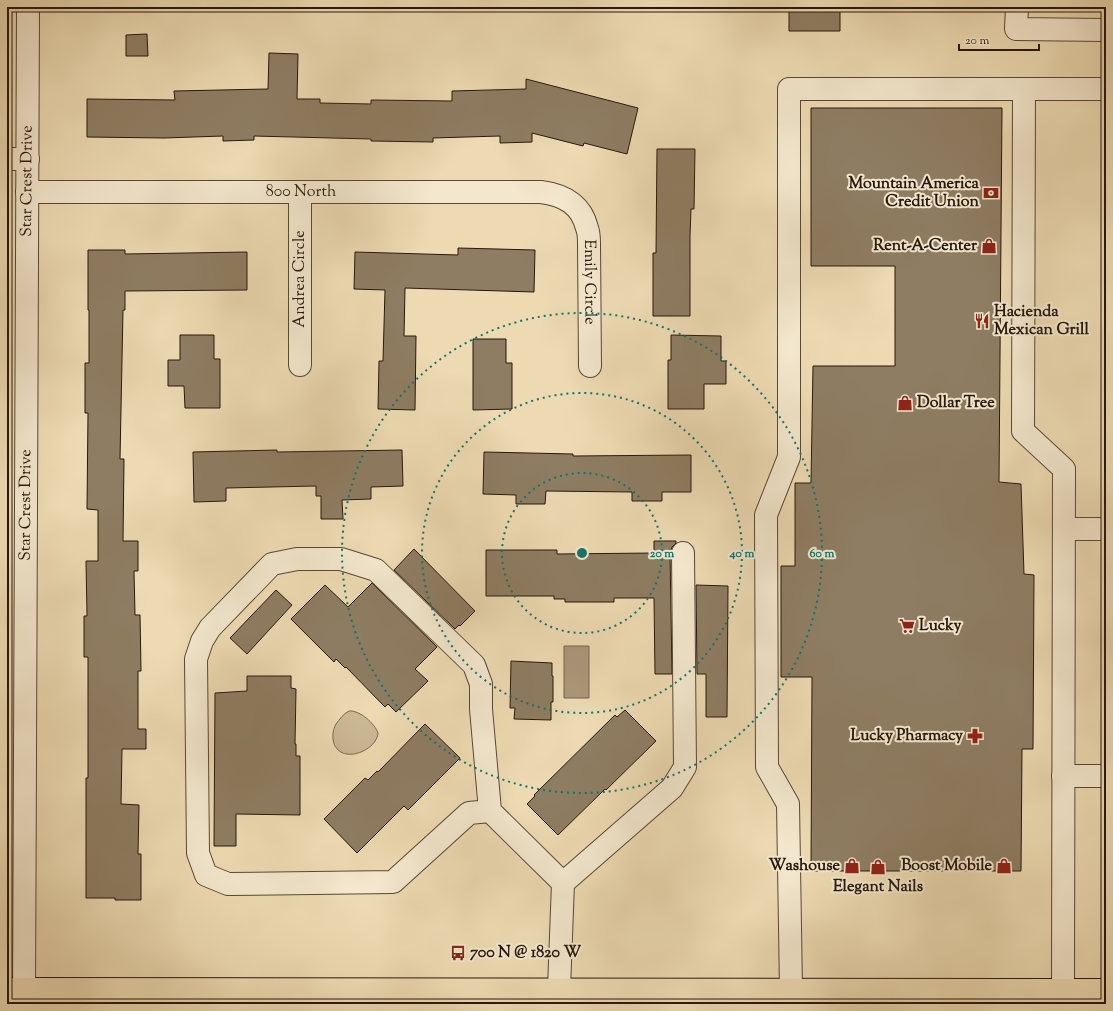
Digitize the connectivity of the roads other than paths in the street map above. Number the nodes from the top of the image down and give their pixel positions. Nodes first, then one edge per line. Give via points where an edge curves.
1 (28, 7) edge
2 (1017, 7) edge
3 (1106, 30) edge
4 (1024, 89) junction
5 (1106, 89) edge
6 (17, 159) edge
7 (27, 192) junction
8 (300, 192) junction
9 (572, 203) joint
10 (300, 365) dead end
11 (590, 366) dead end
12 (1064, 529) junction
13 (1106, 529) edge
14 (683, 553) dead end
15 (1063, 776) junction
16 (1106, 776) edge
17 (490, 811) junction
18 (563, 883) junction
19 (560, 989) junction
20 (792, 989) junction
21 (1063, 990) junction
22 (1106, 990) edge
23 (18, 994) edge
24 (744, 997) edge

1 - 6 street, Star Crest Drive
2 - 3 street via 1016,29
4 - 5 street
4 - 12 street via 1023,431 1064,469
4 - 20 street via 789,89 789,457 766,515 766,523 767,767 788,804
6 - 7 street, Star Crest Drive
7 - 8 street, 800 North
7 - 23 street, Star Crest Drive
8 - 9 street, 800 North via 541,192 552,193
8 - 10 street, Andrea Circle
9 - 11 street, Emily Circle via 588,228
12 - 13 street
12 - 15 street
14 - 18 street via 685,767 672,788
15 - 16 street
15 - 21 street
17 - 17 street via 469,813 392,882 228,884 206,875 198,853 196,659 210,628 272,564 297,560 341,559 376,570 474,665 481,684
17 - 18 street
18 - 19 street
19 - 23 main road
19 - 24 main road
20 - 21 main road
20 - 24 main road
21 - 22 main road

